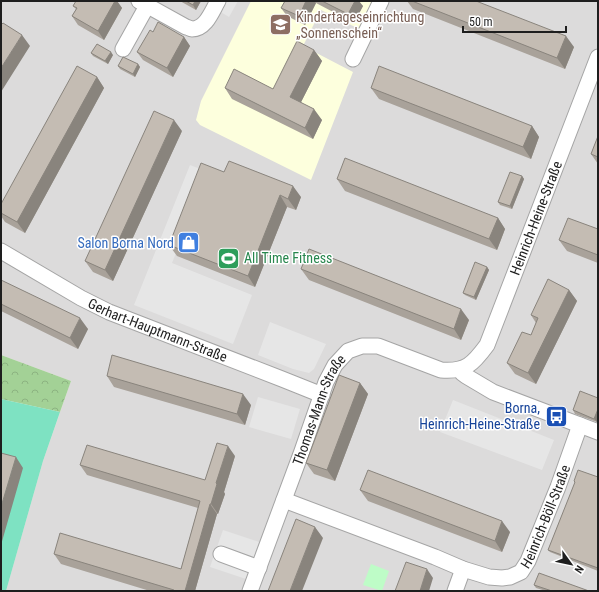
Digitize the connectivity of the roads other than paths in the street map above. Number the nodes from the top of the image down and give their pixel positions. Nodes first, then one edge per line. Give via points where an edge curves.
1 (218, 1) edge
2 (382, 1) edge
3 (143, 3) edge
4 (123, 49) dead end
5 (598, 57) edge
6 (353, 58) dead end
7 (1, 251) edge
8 (461, 369) junction
9 (322, 395) junction
10 (580, 425) junction
11 (598, 432) edge
12 (284, 500) junction
13 (221, 554) dead end
14 (259, 568) junction
15 (463, 569) junction
16 (250, 591) edge
17 (455, 591) edge

1 - 3 street via 206,23 193,29
2 - 6 street
3 - 4 street
5 - 8 street, Heinrich-Heine-Straße via 487,345 472,364
7 - 9 street, Gerhart-Hauptmann-Straße via 109,312
8 - 9 street, Thomas-Mann-Straße via 441,370 378,346 362,346 348,351 335,365
8 - 10 street via 466,376 493,392
9 - 12 street, Thomas-Mann-Straße
10 - 11 street
10 - 15 street, Heinrich-Böll-Straße via 536,544 520,572 502,578
12 - 14 street, Thomas-Mann-Straße
12 - 15 street, Heinrich-Böll-Straße
13 - 14 street
14 - 16 street, Thomas-Mann-Straße
15 - 17 street

